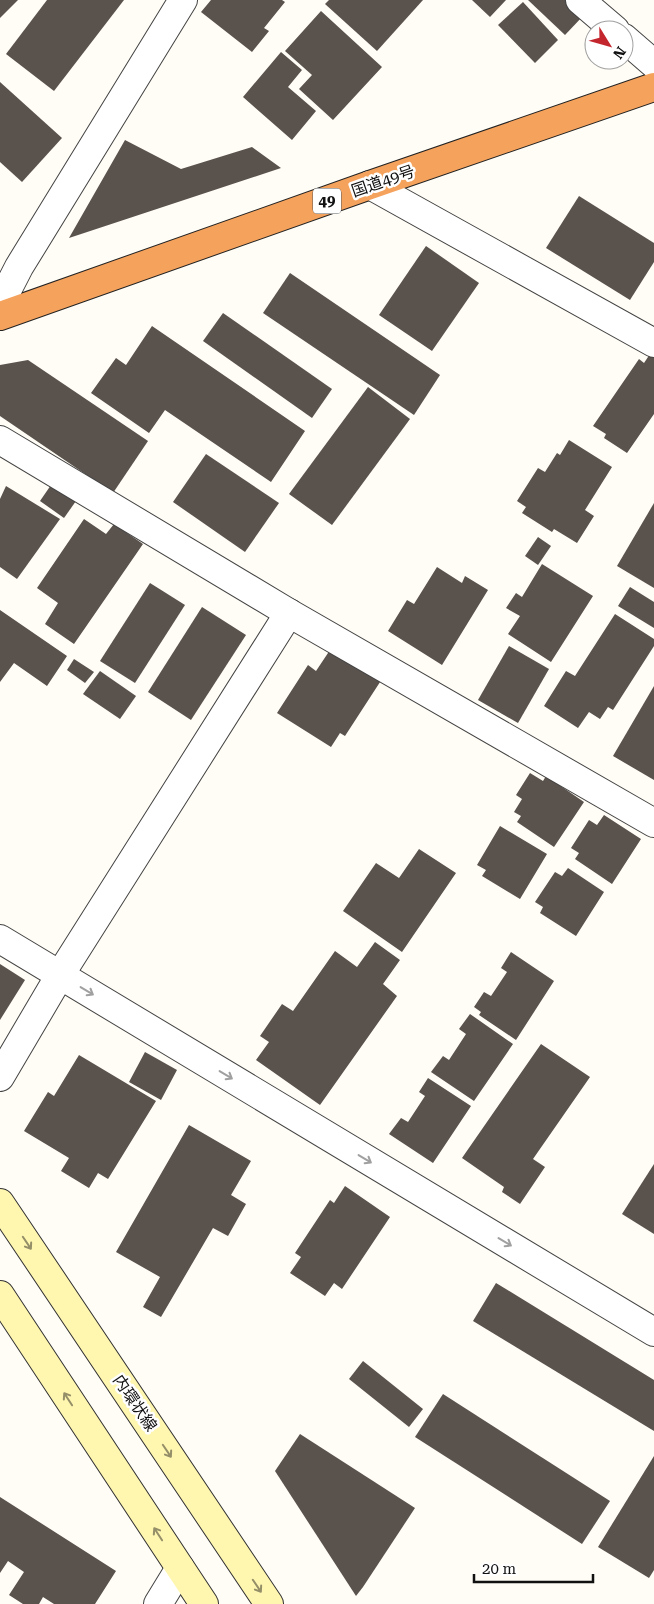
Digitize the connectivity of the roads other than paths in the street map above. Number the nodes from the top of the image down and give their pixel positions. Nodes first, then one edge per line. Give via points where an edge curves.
1 (183, 0) edge
2 (580, 0) edge
3 (603, 20) edge
4 (634, 47) edge
5 (654, 64) edge
6 (654, 87) edge
7 (370, 185) junction
8 (0, 304) edge
9 (0, 316) edge
10 (654, 343) edge
11 (0, 440) edge
12 (289, 613) junction
13 (654, 823) edge
14 (0, 939) edge
15 (60, 975) junction
16 (0, 1077) edge
17 (0, 1203) edge
18 (0, 1295) edge
19 (654, 1332) edge
20 (180, 1568) junction
21 (158, 1604) edge
22 (204, 1604) edge
23 (270, 1604) edge

1 - 8 street via 19,267
2 - 3 street
4 - 5 street
6 - 7 highway, 国道49号 / 49
7 - 9 highway, 国道49号 / 49
7 - 10 street
11 - 12 street
12 - 13 street
12 - 15 street
14 - 15 street
15 - 16 street
15 -> 19 street
17 -> 23 street, 内環状線
20 -> 18 street
20 - 21 street
20 - 22 street

